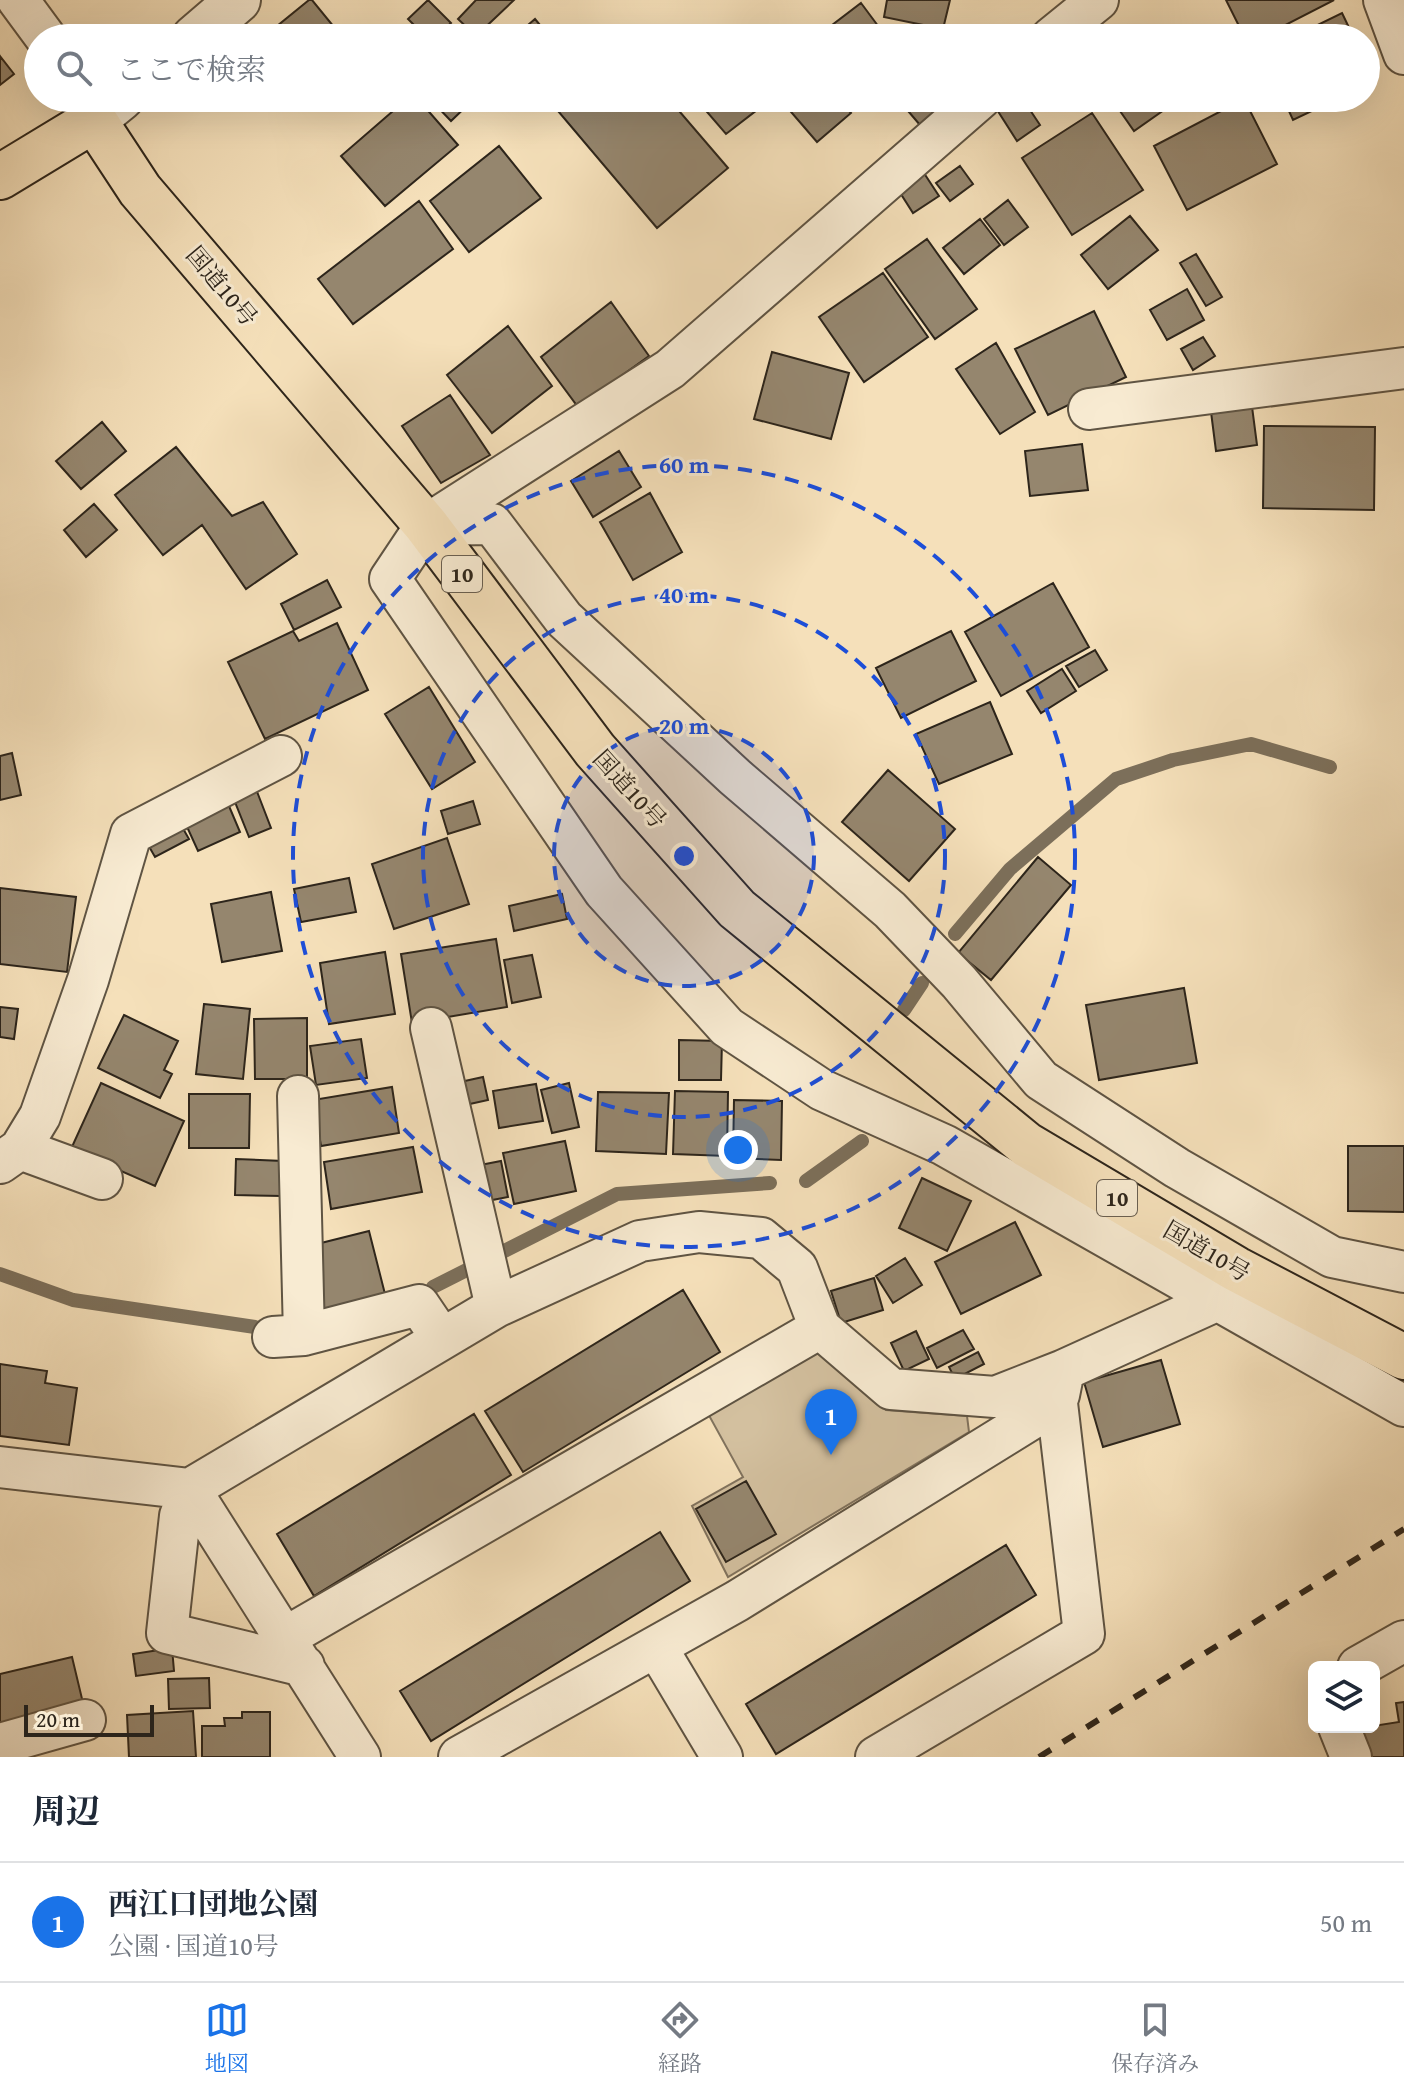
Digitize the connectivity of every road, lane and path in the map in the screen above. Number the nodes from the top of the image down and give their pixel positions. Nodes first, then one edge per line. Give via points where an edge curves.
1 (18, 0) edge
2 (238, 0) edge
3 (1098, 0) edge
4 (1384, 0) edge
5 (36, 24) edge
6 (210, 24) edge
7 (1068, 24) edge
8 (1404, 54) edge
9 (89, 112) edge
10 (102, 112) edge
11 (965, 112) edge
12 (0, 177) edge
13 (1404, 368) edge
14 (1089, 409) dead end
15 (426, 525) junction
16 (281, 756) dead end
17 (431, 1028) dead end
18 (298, 1096) dead end
19 (10, 1156) edge
20 (102, 1179) dead end
21 (1404, 1272) edge
22 (1218, 1300) junction
23 (496, 1307) junction
24 (820, 1328) junction
25 (442, 1339) junction
26 (1404, 1357) edge
27 (1061, 1386) junction
28 (1404, 1406) edge
29 (0, 1467) edge
30 (190, 1489) junction
31 (1404, 1641) edge
32 (657, 1648) junction
33 (295, 1652) junction
34 (1369, 1661) edge
35 (85, 1720) dead end
36 (1341, 1733) edge
37 (0, 1744) edge
38 (360, 1757) edge
39 (459, 1757) edge
40 (722, 1757) edge
41 (876, 1757) edge
42 (1351, 1757) edge

1 - 5 street
2 - 6 street
3 - 7 street
4 - 8 street
9 - 12 highway, 国道10号 / 10
10 - 15 highway, 国道10号 / 10 via 140,190
11 - 15 street via 670,369
13 - 14 street
15 - 21 street via 492,524 564,619 890,910 1041,1080 1177,1168 1332,1257
15 - 22 street via 390,579 604,891 727,1027 822,1090 944,1145
15 - 26 highway, 国道10号 / 10 via 595,750 737,909 1027,1145 1236,1269
16 - 19 street via 131,834 40,1116
17 - 23 street
18 - 25 street via 288,1336 419,1305
19 - 20 street
22 - 27 street
22 - 28 street
23 - 24 street via 640,1241 699,1232 761,1238 797,1268
23 - 25 street
24 - 27 street via 891,1389 995,1397
24 - 33 street
25 - 30 street
27 - 32 street
27 - 41 street via 1084,1634
29 - 30 street
30 - 33 street
30 - 33 street via 180,1516 167,1633
31 - 34 street
32 - 39 street
32 - 40 street
33 - 38 street
35 - 37 street
36 - 42 street

